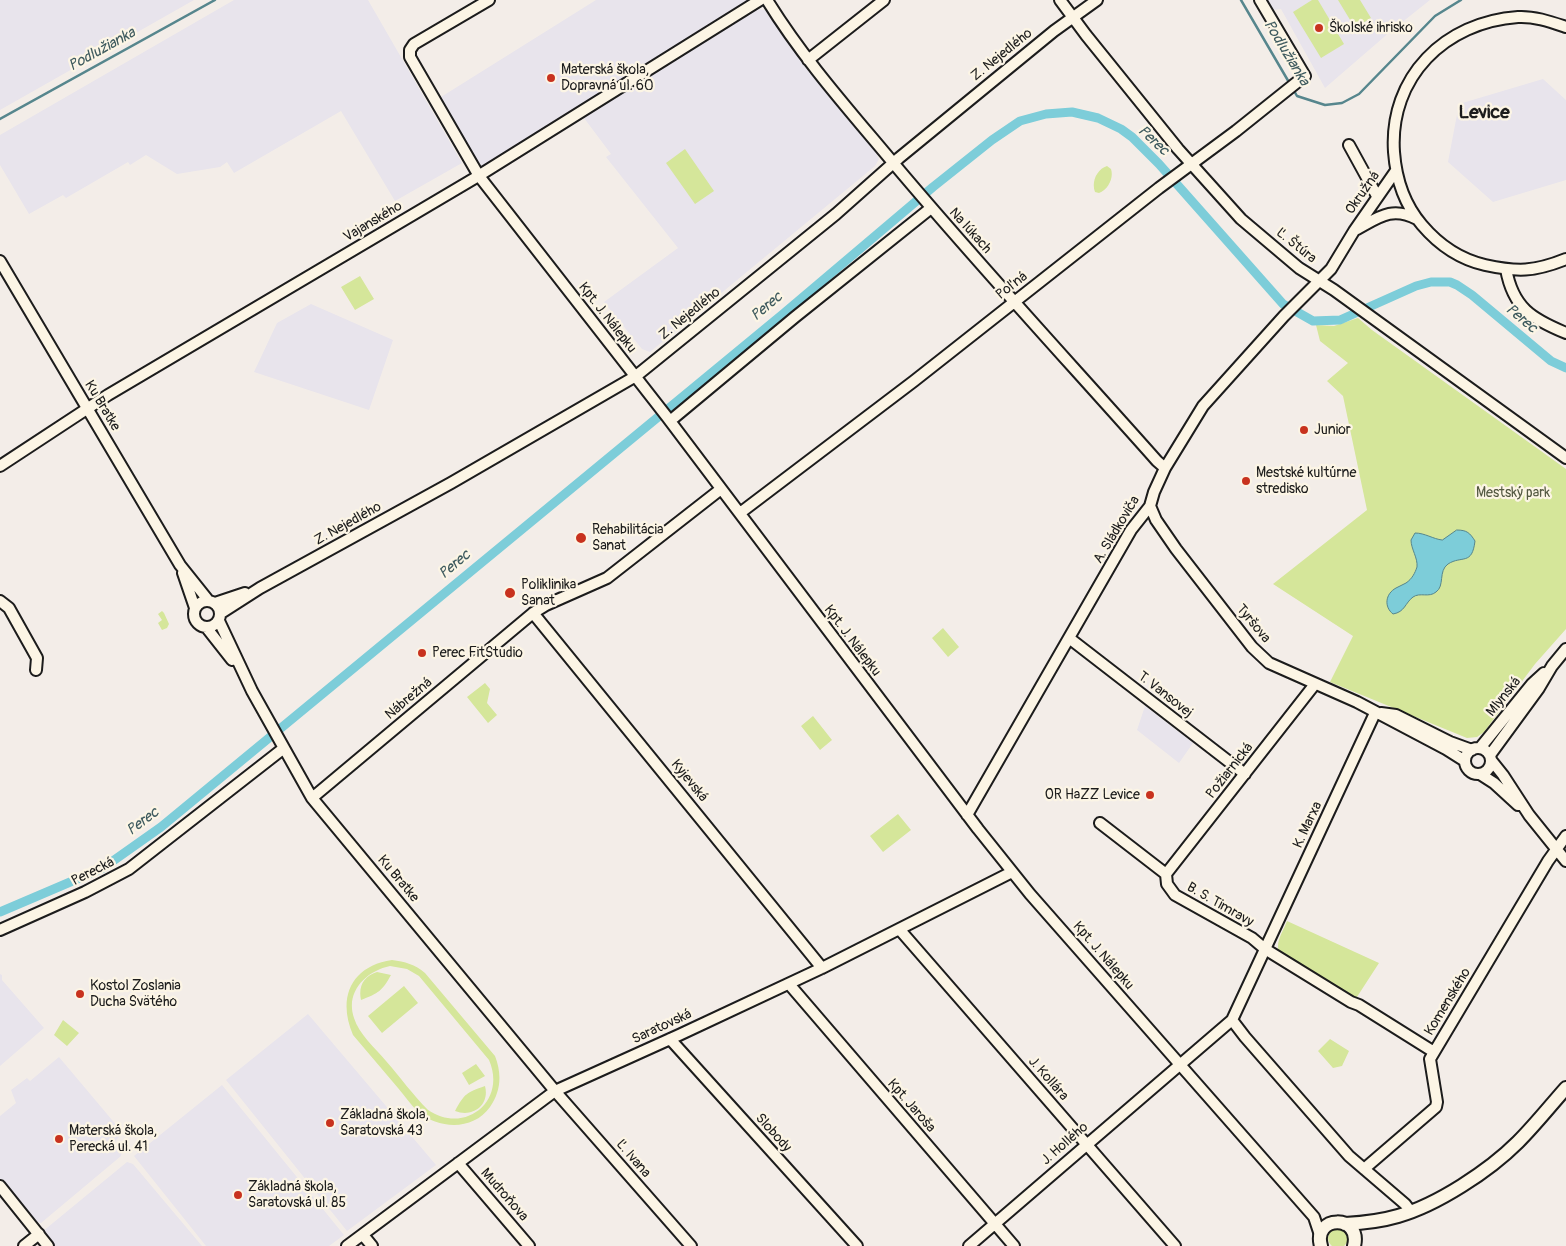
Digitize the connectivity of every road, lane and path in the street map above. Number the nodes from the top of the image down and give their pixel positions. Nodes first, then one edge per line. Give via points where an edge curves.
1 (489, 0) edge
2 (760, 0) edge
3 (767, 0) edge
4 (884, 0) edge
5 (1060, 0) edge
6 (1097, 0) edge
7 (1260, 0) edge
8 (1073, 17) junction
9 (1566, 27) edge
10 (808, 60) junction
11 (1349, 145) dead end
12 (894, 163) junction
13 (1191, 163) junction
14 (1395, 172) junction
15 (479, 176) junction
16 (1377, 196) junction
17 (929, 206) junction
18 (1417, 219) junction
19 (1354, 231) junction
20 (1566, 259) edge
21 (0, 261) edge
22 (1506, 269) junction
23 (1319, 281) junction
24 (1014, 301) junction
25 (1566, 333) edge
26 (636, 376) junction
27 (87, 408) junction
28 (669, 419) junction
29 (1566, 458) edge
30 (1167, 465) junction
31 (0, 466) edge
32 (721, 489) junction
33 (1150, 506) junction
34 (740, 513) junction
35 (180, 565) junction
36 (260, 588) junction
37 (0, 600) edge
38 (212, 602) junction
39 (195, 608) junction
40 (533, 613) junction
41 (220, 617) junction
42 (206, 627) junction
43 (1069, 638) junction
44 (1566, 649) edge
45 (1552, 666) junction
46 (36, 670) dead end
47 (241, 670) junction
48 (1315, 684) junction
49 (1375, 713) junction
50 (284, 748) junction
51 (1476, 749) junction
52 (1490, 758) junction
53 (1465, 761) junction
54 (1245, 774) junction
55 (1480, 774) junction
56 (312, 798) junction
57 (967, 815) junction
58 (1529, 815) junction
59 (1100, 823) dead end
60 (1566, 836) edge
61 (1556, 850) junction
62 (1566, 861) edge
63 (1012, 872) junction
64 (1166, 874) junction
65 (0, 930) edge
66 (900, 930) junction
67 (1265, 949) junction
68 (822, 968) junction
69 (789, 984) junction
70 (1232, 1020) junction
71 (670, 1039) junction
72 (1434, 1052) junction
73 (1180, 1064) junction
74 (1566, 1088) edge
75 (555, 1090) junction
76 (1087, 1144) junction
77 (458, 1163) junction
78 (1364, 1169) junction
79 (0, 1186) edge
80 (1411, 1212) junction
81 (1314, 1218) junction
82 (994, 1223) junction
83 (1365, 1223) junction
84 (1330, 1224) junction
85 (1345, 1224) junction
86 (39, 1234) junction
87 (363, 1235) junction
88 (1321, 1240) edge
89 (1355, 1242) edge
90 (24, 1246) edge
91 (48, 1246) edge
92 (348, 1246) edge
93 (372, 1246) edge
94 (529, 1246) edge
95 (691, 1246) edge
96 (856, 1246) edge
97 (969, 1246) edge
98 (1014, 1246) edge
99 (1176, 1246) edge

1 - 15 street, Kpt. J. Nálepku via 423,38 410,50 412,62
2 - 15 street, Vajanského
3 - 10 street, Na lúkach
4 - 10 street
5 - 8 street, Ľ. Štúra
6 - 8 street, Z. Nejedlého
7 - 13 street, Poľná via 1305,76
8 - 12 street, Z. Nejedlého
8 - 13 street, Ľ. Štúra
9 - 14 street, Okružná via 1546,20 1519,17 1475,25 1443,43 1415,71 1401,101 1394,130
10 - 12 street, Na lúkach
11 - 16 street
12 - 17 street, Na lúkach
12 - 26 street, Z. Nejedlého
13 - 23 street, Ľ. Štúra via 1241,219
13 - 24 street, Poľná
14 - 16 street, Okružná
14 - 18 street, Okružná
15 - 26 street, Kpt. J. Nálepku
15 - 27 street, Vajanského
16 - 19 street, Okružná
17 - 24 street, Na lúkach
17 - 28 street
18 - 19 street, Okružná via 1398,212 1382,215
18 - 22 street, Okružná via 1448,251 1470,262
19 - 23 street, Okružná
20 - 22 street, Okružná via 1540,268
21 - 27 street, Ku Bratke
22 - 25 street via 1509,285 1522,307 1536,320
23 - 29 street, Ľ. Štúra
23 - 30 street, A. Sládkoviča via 1203,406
24 - 30 street, Na lúkach via 1157,461
24 - 34 street, Poľná
26 - 28 street, Kpt. J. Nálepku
26 - 36 street, Z. Nejedlého
27 - 31 street, Vajanského
27 - 35 street, Ku Bratke
28 - 32 street, Kpt. J. Nálepku
30 - 33 street, A. Sládkoviča
32 - 34 street, Kpt. J. Nálepku
32 - 40 street, Nábrežná via 600,583 546,604
33 - 43 street, A. Sládkoviča via 1137,521
33 - 48 street, Tyršova via 1176,549 1252,647 1269,663
34 - 57 street, Kpt. J. Nálepku
35 - 38 street, Ku Bratke
35 - 39 street, Ku Bratke
36 - 38 street, Z. Nejedlého
36 - 41 street, Z. Nejedlého
37 - 46 street via 9,608 37,658
38 - 39 street via 200,602
38 - 41 street via 218,606
39 - 42 street via 195,620
40 - 56 street, Nábrežná
40 - 68 street, Kyjevská
41 - 42 street via 213,626
41 - 47 street, Ku Bratke
42 - 47 street, Ku Bratke
43 - 54 street, T. Vansovej
43 - 57 street, A. Sládkoviča
44 - 45 street, Mlynská
45 - 51 street, Mlynská via 1532,684
45 - 52 street, Mlynská
47 - 50 street, Ku Bratke
48 - 49 street, Tyršova
48 - 54 street, Požiarnická
49 - 51 street, Tyršova via 1396,715 1450,742
49 - 53 street, Tyršova via 1446,748
49 - 67 street, K. Marxa
50 - 56 street, Ku Bratke
50 - 65 street, Perecká via 129,869
51 - 52 street via 1486,751
51 - 53 street via 1466,756
52 - 55 street via 1490,767
52 - 58 street
53 - 55 street via 1472,773
54 - 64 street, Požiarnická
55 - 58 street
56 - 75 street, Ku Bratke
57 - 63 street, Kpt. J. Nálepku
58 - 61 street
59 - 64 street, B. S. Timravy
60 - 61 street, Komenského
61 - 62 street
61 - 72 street, Komenského
63 - 66 street, Saratovská
63 - 73 street, Kpt. J. Nálepku
64 - 67 street, B. S. Timravy via 1167,884 1175,894 1252,938
66 - 68 street, Saratovská
66 - 76 street, J. Kollára
67 - 70 street, K. Marxa
67 - 72 street
68 - 69 street, Saratovská
69 - 71 street, Saratovská
69 - 82 street, Kpt. Jaroša
70 - 73 street, K. Marxa
70 - 78 street via 1349,1156
71 - 75 street, Saratovská
71 - 96 street, Slobody
72 - 78 street, Komenského via 1430,1059 1436,1107
73 - 76 street, J. Hollého
73 - 81 street, Kpt. J. Nálepku
74 - 80 street via 1498,1160 1436,1200
75 - 77 street, Saratovská
75 - 95 street, Ľ. Ivana
76 - 82 street, J. Hollého
76 - 99 street, J. Kollára
77 - 87 street, Saratovská
77 - 94 street, Mudroňova
78 - 80 street
79 - 86 street
80 - 83 street
81 - 84 street, Kpt. J. Nálepku
81 - 88 street, Kpt. J. Nálepku
82 - 97 street, J. Hollého
82 - 98 street, Kpt. Jaroša
83 - 85 street
83 - 89 street
84 - 85 street
84 - 88 street via 1324,1228
85 - 89 street via 1352,1230
86 - 90 street
86 - 91 street
87 - 92 street, Saratovská
87 - 93 street

